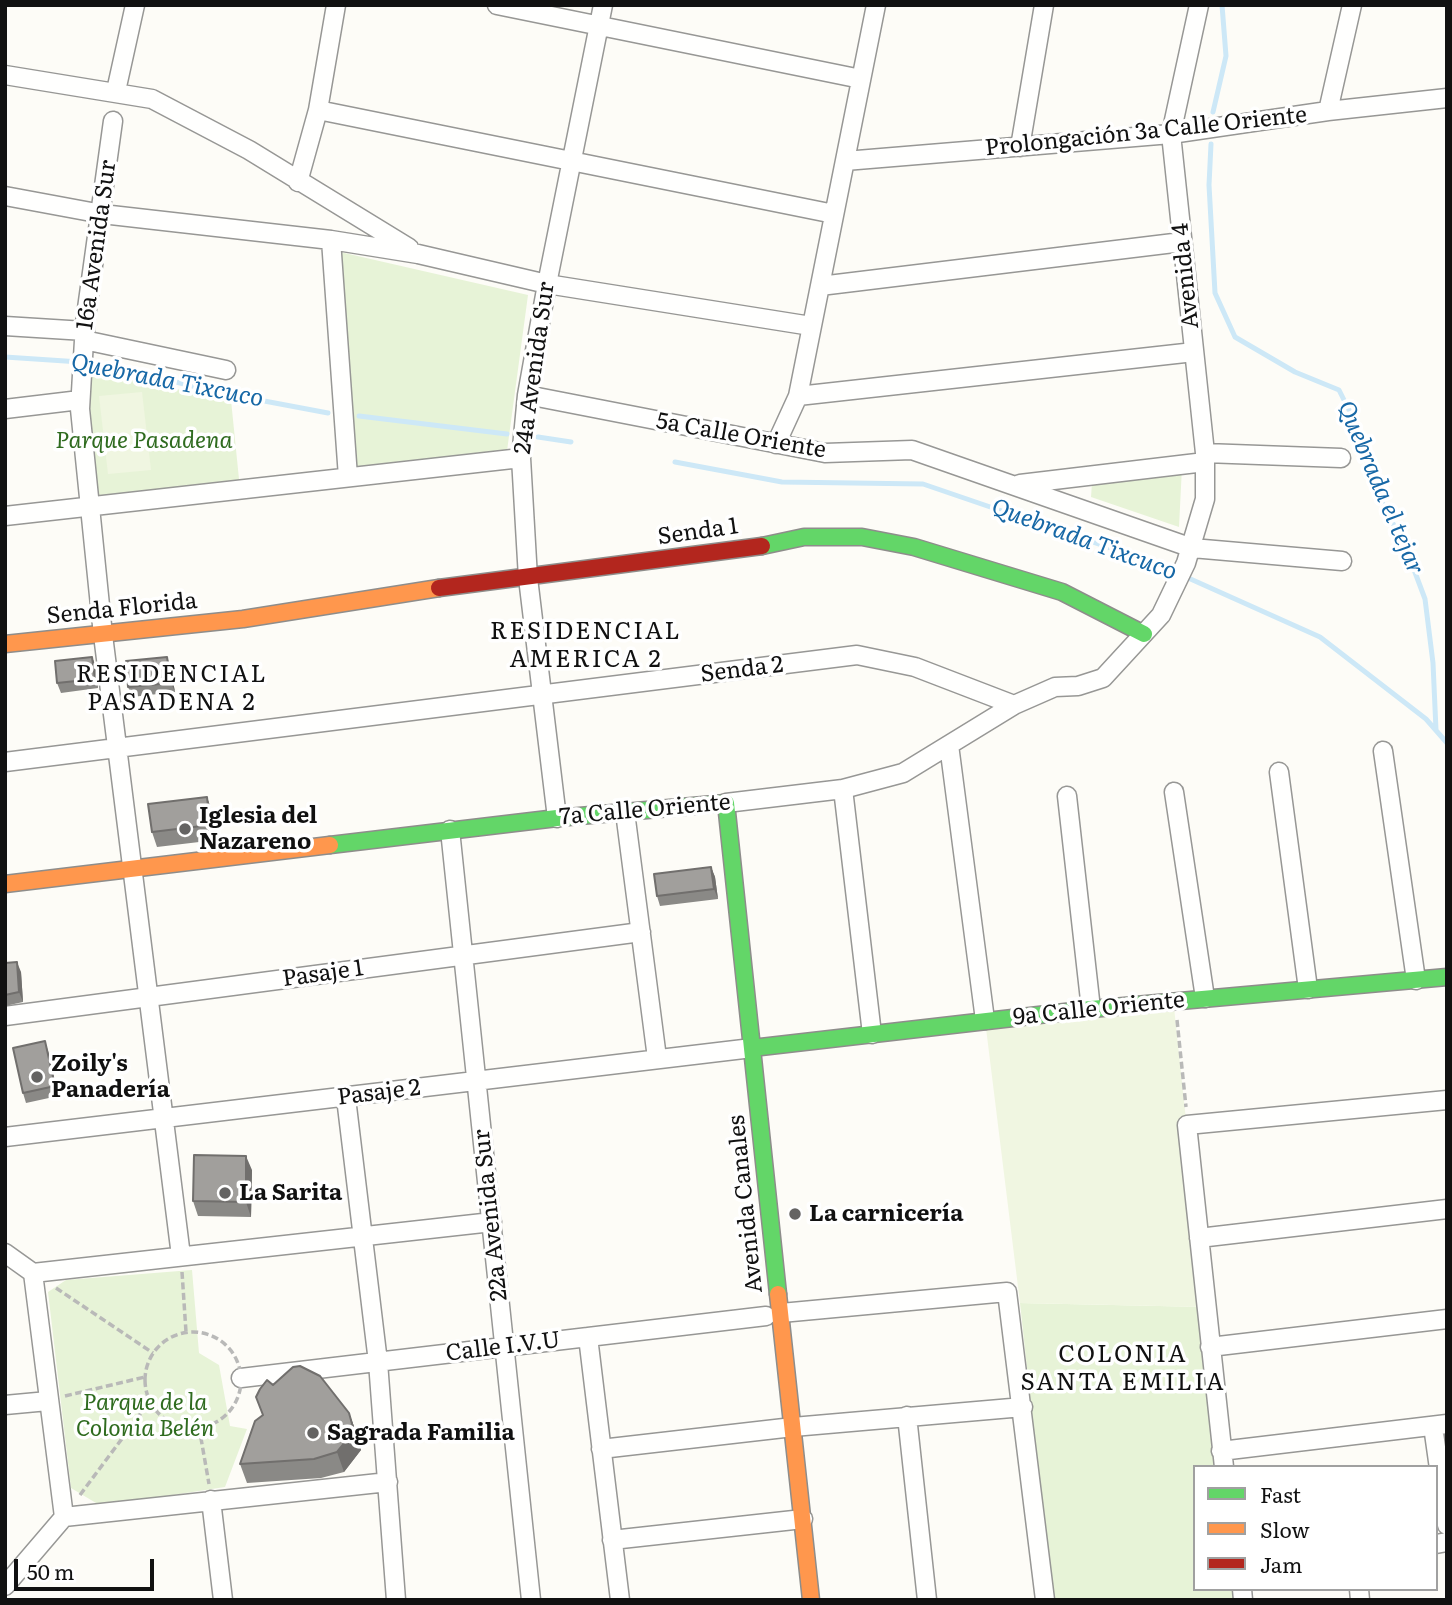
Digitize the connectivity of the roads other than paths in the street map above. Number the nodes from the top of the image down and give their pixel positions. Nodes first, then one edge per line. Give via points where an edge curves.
1 (135, 5) edge
2 (336, 5) edge
3 (497, 5) edge
4 (603, 5) edge
5 (876, 5) edge
6 (1044, 5) edge
7 (1199, 5) edge
8 (1352, 5) edge
9 (599, 26) junction
10 (5, 75) edge
11 (861, 79) junction
12 (116, 91) junction
13 (1447, 98) edge
14 (317, 110) junction
15 (1328, 111) junction
16 (113, 121) dead end
17 (1171, 134) junction
18 (1020, 147) junction
19 (845, 161) junction
20 (572, 163) junction
21 (298, 182) junction
22 (5, 196) edge
23 (102, 214) junction
24 (834, 215) junction
25 (331, 240) junction
26 (1183, 250) junction
27 (418, 254) junction
28 (547, 284) junction
29 (820, 286) junction
30 (5, 326) edge
31 (811, 326) junction
32 (84, 340) junction
33 (1194, 352) junction
34 (226, 370) dead end
35 (527, 395) junction
36 (798, 397) junction
37 (80, 400) junction
38 (5, 409) edge
39 (776, 444) junction
40 (521, 458) junction
41 (1205, 458) junction
42 (1341, 458) dead end
43 (348, 477) junction
44 (1016, 484) junction
45 (91, 505) junction
46 (5, 516) edge
47 (1189, 556) junction
48 (1342, 561) dead end
49 (528, 578) junction
50 (243, 619) joint
51 (1144, 634) junction
52 (103, 635) junction
53 (5, 644) edge
54 (542, 695) junction
55 (1014, 705) junction
56 (949, 745) junction
57 (118, 749) junction
58 (1383, 751) dead end
59 (5, 762) edge
60 (1279, 772) dead end
61 (843, 789) junction
62 (1174, 792) dead end
63 (1067, 796) dead end
64 (726, 803) junction
65 (625, 812) junction
66 (557, 818) junction
67 (450, 830) junction
68 (134, 869) junction
69 (5, 884) edge
70 (641, 932) junction
71 (463, 955) junction
72 (1447, 977) edge
73 (1416, 980) junction
74 (1308, 989) junction
75 (150, 998) junction
76 (1205, 998) junction
77 (1091, 1009) junction
78 (5, 1016) edge
79 (985, 1020) junction
80 (872, 1034) junction
81 (752, 1048) junction
82 (657, 1058) junction
83 (477, 1081) junction
84 (346, 1098) junction
85 (1447, 1100) edge
86 (164, 1119) junction
87 (5, 1138) edge
88 (1447, 1209) edge
89 (492, 1222) junction
90 (363, 1236) junction
91 (1199, 1238) junction
92 (5, 1253) edge
93 (181, 1256) junction
94 (33, 1273) junction
95 (773, 1315) junction
96 (1447, 1319) edge
97 (588, 1337) junction
98 (505, 1347) junction
99 (1210, 1347) junction
100 (379, 1362) junction
101 (241, 1378) road end
102 (48, 1401) junction
103 (5, 1405) edge
104 (1023, 1407) junction
105 (908, 1416) junction
106 (1440, 1425) edge
107 (793, 1427) junction
108 (601, 1448) junction
109 (1222, 1459) edge
110 (388, 1482) junction
111 (211, 1500) junction
112 (65, 1517) junction
113 (803, 1519) junction
114 (1447, 1525) edge
115 (612, 1541) junction
116 (5, 1587) edge
117 (223, 1600) edge
118 (396, 1600) edge
119 (531, 1600) edge
120 (620, 1600) edge
121 (811, 1600) edge
122 (927, 1600) edge
123 (1045, 1600) edge

1 - 12 street
2 - 14 street
3 - 9 street
4 - 9 street, 24a Avenida Sur
5 - 11 street
6 - 18 street
7 - 17 street, Avenida 4
8 - 15 street
9 - 11 street
9 - 20 street, 24a Avenida Sur
10 - 12 street
11 - 19 street
12 - 21 street via 152,99 249,150
13 - 15 street, Prolongación 3a Calle Oriente
14 - 20 street
14 - 21 street
15 - 17 street, Prolongación 3a Calle Oriente
16 - 23 street, 16a Avenida Sur
17 - 18 street, Prolongación 3a Calle Oriente
17 - 26 street, Avenida 4
18 - 19 street, Prolongación 3a Calle Oriente
19 - 24 street
20 - 24 street
20 - 28 street, 24a Avenida Sur
21 - 27 street
22 - 23 street
23 - 25 street
23 - 32 street, 16a Avenida Sur
24 - 29 street
25 - 27 street
25 - 43 street
26 - 29 street
26 - 33 street, Avenida 4
27 - 28 street
28 - 31 street
28 - 35 street, 24a Avenida Sur
29 - 31 street
30 - 32 street
31 - 36 street
32 - 34 street
32 - 37 street, 16a Avenida Sur
33 - 36 street
33 - 41 street, Avenida 4
35 - 39 street, 5a Calle Oriente
35 - 40 street, 24a Avenida Sur
36 - 39 street
37 - 38 street
37 - 45 street, 16a Avenida Sur
39 - 44 street, 5a Calle Oriente via 825,453 912,450
40 - 43 street
40 - 49 street, 24a Avenida Sur
41 - 42 street
41 - 44 street
41 - 47 street, Avenida 4 via 1205,499
43 - 45 street
44 - 47 street, 5a Calle Oriente
45 - 46 street
45 - 52 street, 16a Avenida Sur
47 - 48 street, 5a Calle Oriente
47 - 51 street, 7a Calle Oriente via 1161,615
49 - 50 street, Senda 1
49 - 51 street, Senda 1 via 804,537 863,537 914,547 1062,592
49 - 54 street, 24a Avenida Sur
50 - 52 street, Senda Florida
51 - 55 street, 7a Calle Oriente via 1102,678 1055,687
52 - 53 street, Senda Florida
52 - 57 street, 16a Avenida Sur
54 - 55 street, Senda 2 via 857,655 915,667
54 - 57 street, Senda 2
54 - 66 street, 24a Avenida Sur
55 - 56 street, 7a Calle Oriente
56 - 61 street, 7a Calle Oriente via 903,773
56 - 79 street
57 - 59 street, Senda 2
57 - 68 street, 16a Avenida Sur
58 - 73 street
60 - 74 street
61 - 64 street, 7a Calle Oriente
61 - 80 street
62 - 76 street
63 - 77 street
64 - 65 street, 7a Calle Oriente
64 - 81 street, Avenida Canales
65 - 66 street, 7a Calle Oriente
65 - 70 street
66 - 67 street, 7a Calle Oriente
67 - 68 street, 7a Calle Oriente
67 - 71 street, 22a Avenida Sur
68 - 69 street, 7a Calle Oriente
68 - 75 street, 16a Avenida Sur
70 - 71 street, Pasaje 1
70 - 82 street
71 - 75 street, Pasaje 1
71 - 83 street, 22a Avenida Sur
72 - 73 street, 9a Calle Oriente
73 - 74 street, 9a Calle Oriente
74 - 76 street, 9a Calle Oriente
75 - 78 street, Pasaje 1
75 - 86 street, 16a Avenida Sur
76 - 77 street, 9a Calle Oriente
77 - 79 street, 9a Calle Oriente
79 - 80 street, 9a Calle Oriente
80 - 81 street, 9a Calle Oriente
81 - 82 street, Pasaje 2
81 - 95 street, Avenida Canales
82 - 83 street, Pasaje 2
83 - 84 street, Pasaje 2
83 - 89 street, 22a Avenida Sur
84 - 86 street, Pasaje 2
84 - 90 street
85 - 91 street via 1187,1125
86 - 87 street, Pasaje 2
86 - 93 street, 16a Avenida Sur
88 - 91 street
89 - 90 street
89 - 98 street, 22a Avenida Sur
90 - 93 street
90 - 100 street
91 - 99 street
92 - 94 street
93 - 94 street
94 - 102 street
95 - 97 street, Calle I.V.U
95 - 104 street, Calle I.V.U via 1007,1292
95 - 107 street, Avenida Canales
96 - 99 street
97 - 98 street, Calle I.V.U
97 - 108 street
98 - 100 street, Calle I.V.U
98 - 119 street, 22a Avenida Sur
99 - 109 street
100 - 101 street, Calle I.V.U
100 - 110 street
102 - 103 street
102 - 112 street
104 - 105 street
104 - 123 street
105 - 107 street
105 - 122 street
106 - 109 street
106 - 114 street
107 - 108 street
107 - 113 street, Avenida Canales
108 - 115 street
110 - 111 street
110 - 118 street
111 - 112 street
111 - 117 street
112 - 116 street
113 - 115 street
113 - 121 street, Avenida Canales
115 - 120 street

